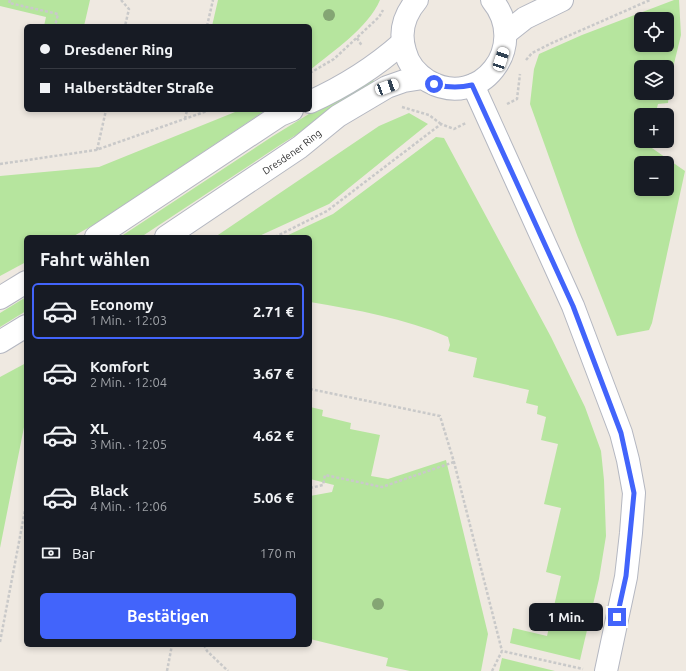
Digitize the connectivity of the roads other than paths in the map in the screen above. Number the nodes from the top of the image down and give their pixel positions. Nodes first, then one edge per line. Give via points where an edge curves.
1 (417, 0) edge
2 (492, 0) edge
3 (562, 0) edge
4 (506, 33) junction
5 (402, 43) junction
6 (423, 78) junction
7 (472, 85) junction
8 (312, 101) edge
9 (287, 112) edge
10 (99, 235) edge
11 (169, 235) edge
12 (24, 283) edge
13 (0, 298) edge
14 (24, 327) edge
15 (0, 342) edge
16 (606, 671) edge

1 - 5 street via 407,13
2 - 4 street via 504,20
3 - 4 street via 525,18
4 - 7 street via 506,46 494,70
5 - 6 street via 413,69
5 - 8 street via 374,66
6 - 7 street via 447,88
6 - 11 street, Dresdener Ring via 387,87 338,116 300,147
7 - 16 street via 573,306 621,433 628,460 634,493 631,533 626,576
9 - 10 street
12 - 13 street
14 - 15 street

